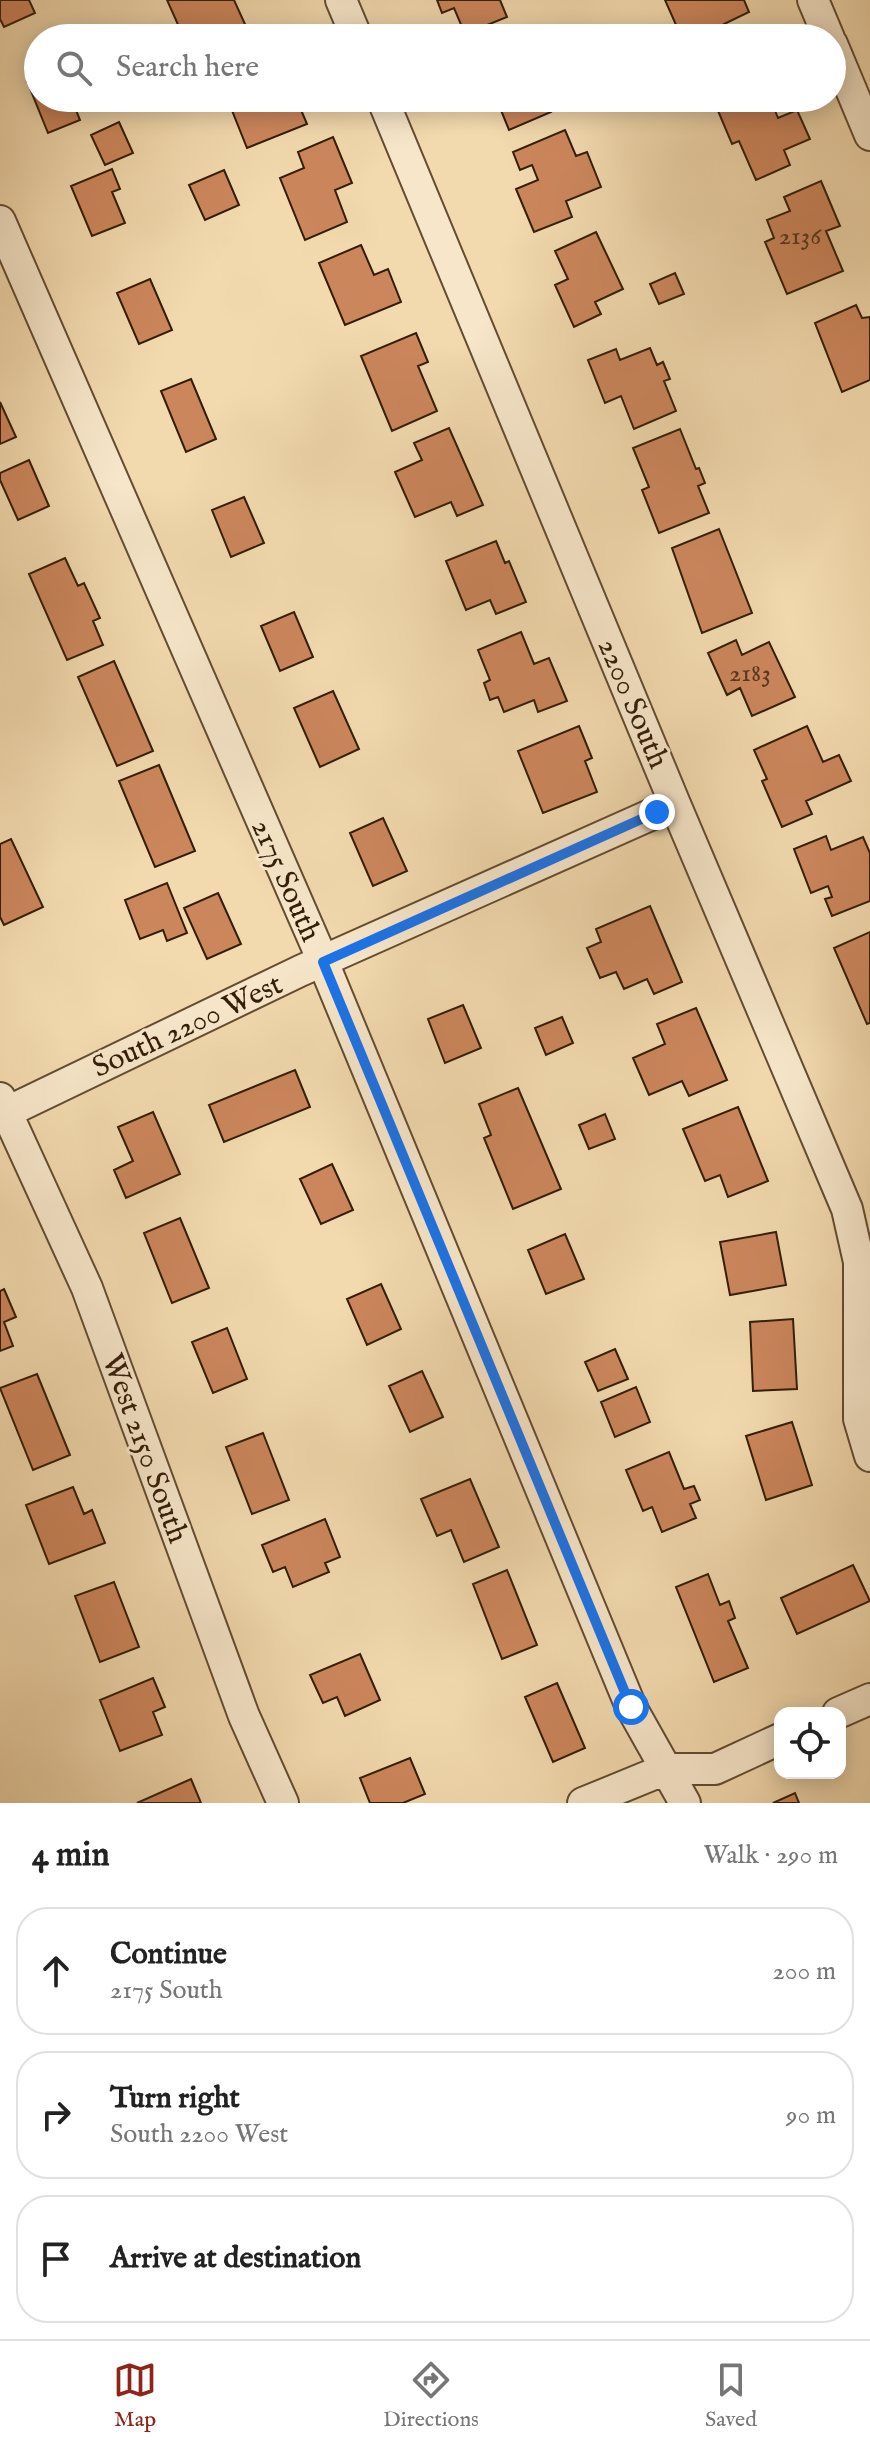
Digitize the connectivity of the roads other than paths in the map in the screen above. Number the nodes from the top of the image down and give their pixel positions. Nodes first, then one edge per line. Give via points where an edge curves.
1 (341, 0) edge
2 (813, 0) edge
3 (351, 24) edge
4 (823, 24) edge
5 (846, 78) edge
6 (388, 112) edge
7 (870, 135) edge
8 (0, 221) edge
9 (675, 804) junction
10 (323, 962) junction
11 (4, 1105) edge
12 (870, 1456) edge
13 (870, 1699) edge
14 (846, 1710) edge
15 (774, 1742) edge
16 (666, 1769) junction
17 (283, 1803) edge
18 (583, 1803) edge
19 (685, 1803) edge

1 - 3 street
2 - 4 street
5 - 7 street
6 - 9 street, 2200 South
8 - 10 street, 2175 South
9 - 10 street, South 2200 West
9 - 12 street, 2200 South via 847,1209 859,1262 859,1419
10 - 11 street, South 2200 West
10 - 16 street, 2175 South via 631,1707
11 - 17 street, West 2150 South via 87,1288 244,1716
13 - 14 street
15 - 16 street via 715,1769
16 - 18 street
16 - 19 street, 2175 South

